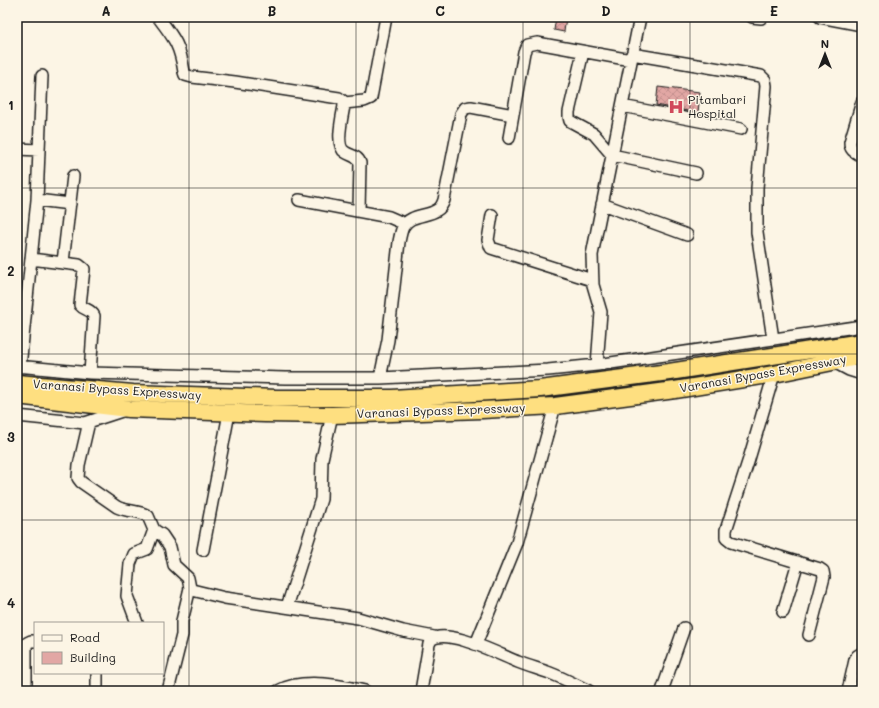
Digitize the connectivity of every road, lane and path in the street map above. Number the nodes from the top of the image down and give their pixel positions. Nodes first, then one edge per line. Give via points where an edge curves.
1 (158, 17) edge
2 (386, 17) edge
3 (640, 17) edge
4 (820, 17) edge
5 (862, 25) edge
6 (583, 52) junction
7 (632, 57) junction
8 (42, 76) dead end
9 (862, 102) edge
10 (344, 103) junction
11 (622, 106) junction
12 (513, 115) junction
13 (741, 129) dead end
14 (509, 138) dead end
15 (17, 149) edge
16 (39, 150) junction
17 (612, 155) junction
18 (862, 156) edge
19 (696, 173) dead end
20 (73, 176) dead end
21 (37, 200) junction
22 (299, 200) dead end
23 (70, 204) junction
24 (602, 204) junction
25 (359, 211) junction
26 (492, 215) dead end
27 (405, 224) junction
28 (686, 235) dead end
29 (31, 259) junction
30 (63, 262) junction
31 (592, 280) junction
32 (862, 326) edge
33 (773, 339) junction
34 (862, 342) edge
35 (862, 356) edge
36 (834, 362) junction
37 (596, 365) junction
38 (18, 367) edge
39 (90, 374) junction
40 (774, 374) junction
41 (862, 374) edge
42 (380, 378) junction
43 (17, 383) edge
44 (17, 396) edge
45 (555, 406) junction
46 (129, 409) junction
47 (229, 413) junction
48 (332, 415) junction
49 (17, 416) edge
50 (89, 422) junction
51 (154, 530) junction
52 (203, 550) dead end
53 (798, 562) junction
54 (190, 588) junction
55 (287, 607) junction
56 (783, 612) dead end
57 (137, 622) edge
58 (684, 628) dead end
59 (809, 635) dead end
60 (434, 637) junction
61 (34, 641) edge
62 (476, 644) junction
63 (862, 654) edge
64 (97, 674) edge
65 (582, 690) edge
66 (26, 691) edge
67 (97, 691) edge
68 (168, 691) edge
69 (278, 691) edge
70 (365, 691) edge
71 (421, 691) edge
72 (662, 691) edge
73 (848, 691) edge

1 - 10 street via 175,40 185,75 339,98
2 - 10 street via 371,98
3 - 7 street
4 - 5 street
6 - 7 street
6 - 12 street via 537,43 527,45
6 - 17 street via 570,121 594,134
7 - 11 street
7 - 33 street via 761,76 765,80 757,188 757,232
8 - 16 street
9 - 18 street via 850,142 852,151
10 - 25 street via 340,145 346,153 358,158 360,163
11 - 13 street
11 - 17 street
12 - 14 street
12 - 27 street via 465,108 461,114 442,205 438,210 418,216
15 - 16 street
16 - 21 street
17 - 19 street
17 - 24 street
20 - 23 street
21 - 23 street
21 - 29 street
22 - 25 street
23 - 30 street
24 - 28 street
24 - 31 street via 592,255
25 - 27 street via 389,217
26 - 31 street via 488,240 491,248
27 - 42 street via 399,242 388,340
29 - 30 street
29 - 38 street
30 - 39 street via 79,265 84,269 80,305 94,316
31 - 37 street via 601,312
32 - 33 street
33 - 37 street
34 - 43 highway, Varanasi Bypass Expressway via 548,388 392,398 277,398 133,393
35 - 36 highway, Varanasi Bypass Expressway
36 - 40 highway, Varanasi Bypass Expressway
36 - 41 street
37 - 42 street via 548,370
38 - 39 street
39 - 42 street
40 - 45 highway, Varanasi Bypass Expressway
40 - 53 street via 726,530 726,538 730,542
44 - 46 highway, Varanasi Bypass Expressway
45 - 48 highway, Varanasi Bypass Expressway
45 - 62 street via 517,543
46 - 47 highway, Varanasi Bypass Expressway
46 - 50 street
47 - 48 highway, Varanasi Bypass Expressway
47 - 52 street
48 - 55 street via 322,459 321,499
49 - 50 street
50 - 51 street via 78,478 117,507 148,516
51 - 54 street via 170,547 174,565 188,578
51 - 57 street via 147,549 134,554 130,564 127,596
53 - 56 street
53 - 59 street via 820,568 824,574
54 - 55 street via 225,598
54 - 68 street
55 - 60 street via 358,618
58 - 72 street
60 - 62 street
60 - 71 street via 429,644
61 - 66 street via 27,643 26,647
62 - 65 street via 516,662 550,673
63 - 73 street via 855,660
64 - 67 street
69 - 70 street via 283,688 315,684

